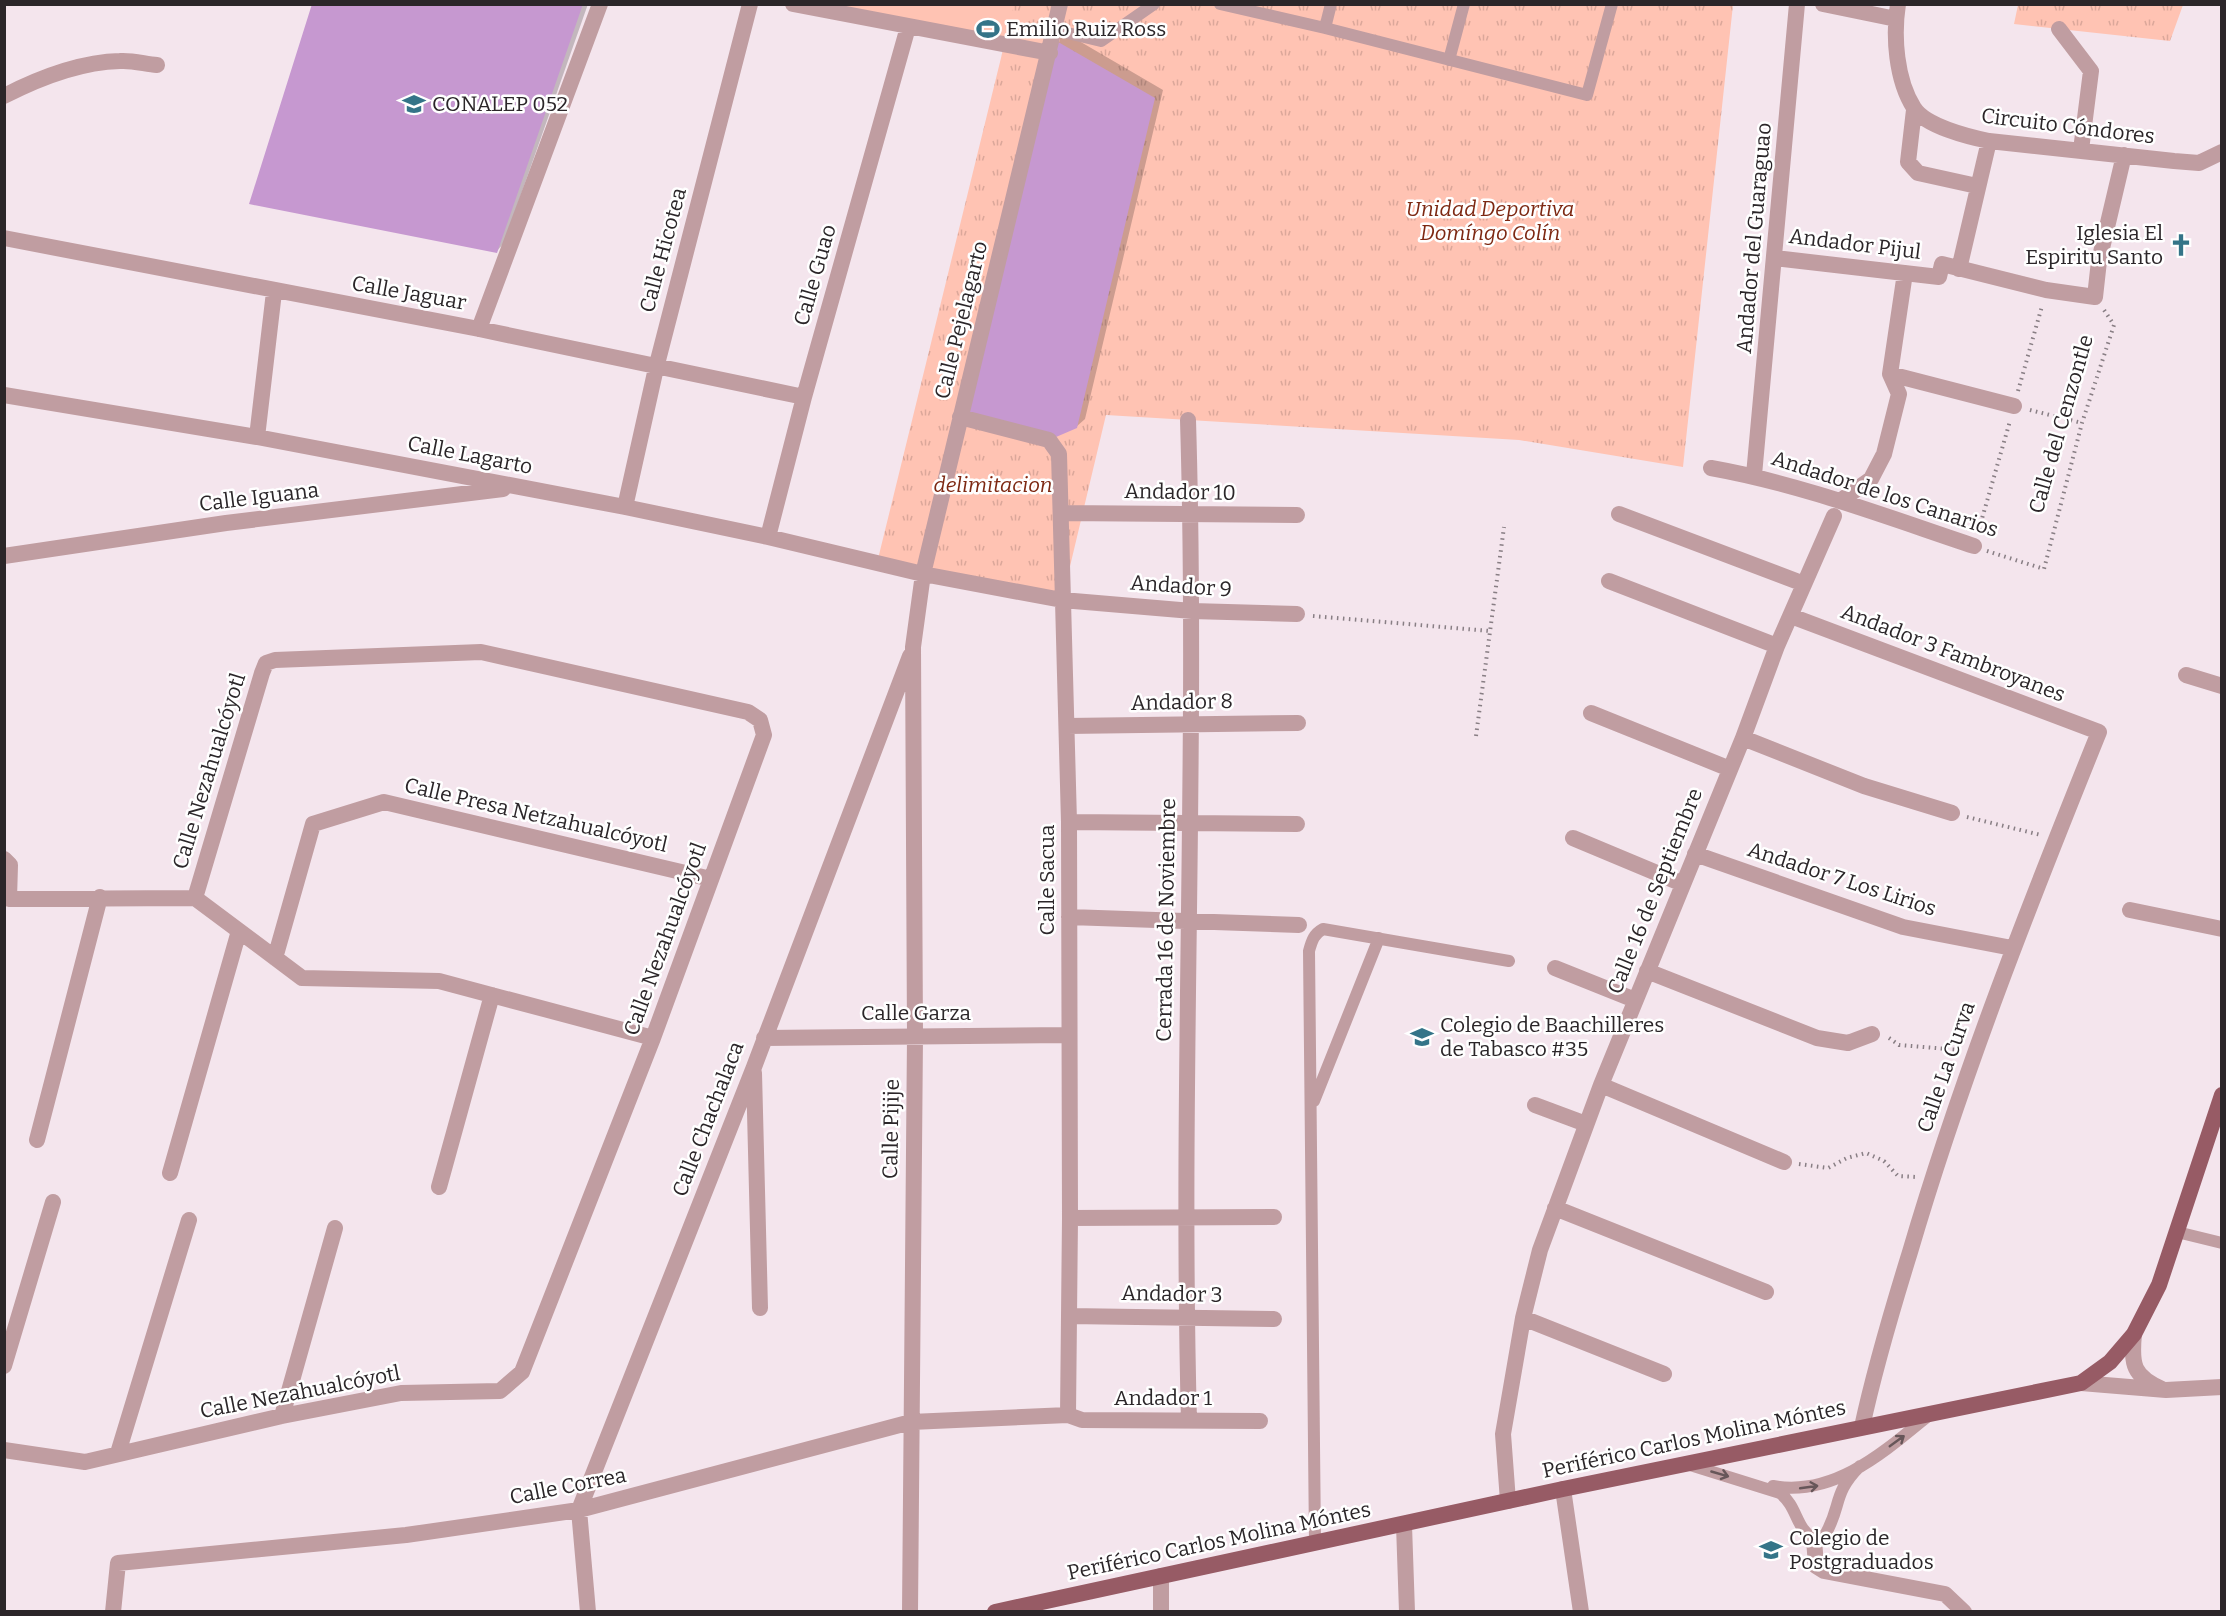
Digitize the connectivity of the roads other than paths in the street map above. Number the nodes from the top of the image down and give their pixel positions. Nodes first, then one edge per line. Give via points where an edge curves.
1 (600, 4) edge
2 (750, 4) edge
3 (793, 4) edge
4 (1060, 4) edge
5 (1154, 4) edge
6 (1220, 4) edge
7 (1331, 4) edge
8 (1464, 4) edge
9 (1612, 4) edge
10 (1797, 4) edge
11 (1823, 4) edge
12 (1897, 12) edge
13 (908, 27) junction
14 (1325, 28) junction
15 (2059, 29) dead end
16 (1055, 30) junction
17 (1050, 53) junction
18 (1449, 60) junction
19 (157, 65) dead end
20 (4, 96) edge
21 (1914, 110) junction
22 (1989, 141) junction
23 (2081, 150) junction
24 (2222, 152) edge
25 (2124, 155) junction
26 (1977, 186) junction
27 (4, 238) edge
28 (1775, 258) junction
29 (1959, 269) junction
30 (1905, 273) junction
31 (274, 292) junction
32 (479, 329) junction
33 (656, 368) junction
34 (1890, 374) junction
35 (4, 395) edge
36 (804, 397) junction
37 (2014, 406) road end
38 (960, 417) junction
39 (1188, 420) dead end
40 (257, 437) junction
41 (1711, 468) dead end
42 (1754, 475) junction
43 (519, 487) junction
44 (625, 507) junction
45 (1837, 509) junction
46 (1062, 513) junction
47 (1619, 514) dead end
48 (1191, 515) junction
49 (1297, 515) dead end
50 (768, 537) junction
51 (1974, 546) road end
52 (4, 556) edge
53 (923, 574) junction
54 (1609, 581) dead end
55 (1804, 584) junction
56 (1062, 600) junction
57 (1192, 611) junction
58 (1298, 614) road end
59 (1791, 616) junction
60 (1777, 646) junction
61 (913, 647) junction
62 (2186, 675) dead end
63 (2222, 686) edge
64 (1591, 712) dead end
65 (1298, 723) dead end
66 (1191, 724) junction
67 (1067, 726) junction
68 (2099, 732) joint
69 (1743, 738) junction
70 (1730, 769) junction
71 (1952, 813) road end
72 (1069, 822) junction
73 (1297, 824) dead end
74 (1190, 825) junction
75 (1573, 838) dead end
76 (1695, 854) junction
77 (4, 859) edge
78 (711, 879) junction
79 (1683, 884) junction
80 (100, 897) junction
81 (195, 898) junction
82 (7, 899) edge
83 (2130, 910) dead end
84 (1069, 917) junction
85 (1188, 919) junction
86 (1299, 925) dead end
87 (2222, 929) edge
88 (239, 931) junction
89 (1379, 938) junction
90 (2012, 948) junction
91 (275, 958) junction
92 (1509, 961) dead end
93 (1555, 968) dead end
94 (1647, 971) junction
95 (492, 995) junction
96 (1635, 1000) junction
97 (1872, 1034) road end
98 (1068, 1035) junction
99 (915, 1036) junction
100 (653, 1038) junction
101 (764, 1038) junction
102 (754, 1067) junction
103 (1601, 1085) junction
104 (2222, 1095) edge
105 (1535, 1105) dead end
106 (1311, 1108) junction
107 (1586, 1124) junction
108 (38, 1140) dead end
109 (1784, 1162) road end
110 (170, 1173) dead end
111 (439, 1186) dead end
112 (53, 1202) dead end
113 (1555, 1208) junction
114 (1274, 1217) dead end
115 (1070, 1218) junction
116 (1186, 1218) junction
117 (189, 1221) dead end
118 (335, 1228) dead end
119 (2177, 1232) junction
120 (2222, 1244) edge
121 (1766, 1292) dead end
122 (760, 1308) dead end
123 (1069, 1316) junction
124 (1186, 1316) junction
125 (1523, 1318) junction
126 (1274, 1319) dead end
127 (2134, 1334) junction
128 (4, 1366) edge
129 (1664, 1374) dead end
130 (2081, 1383) junction
131 (2222, 1387) edge
132 (2166, 1390) junction
133 (1932, 1413) junction
134 (1068, 1415) junction
135 (282, 1416) junction
136 (1260, 1421) dead end
137 (911, 1422) junction
138 (1189, 1422) junction
139 (1862, 1427) junction
140 (4, 1450) edge
141 (118, 1453) junction
142 (1686, 1464) junction
143 (1860, 1466) junction
144 (1754, 1483) junction
145 (1563, 1489) junction
146 (1508, 1501) junction
147 (579, 1510) junction
148 (1404, 1525) junction
149 (1814, 1539) junction
150 (1315, 1543) junction
151 (1161, 1576) junction
152 (1048, 1606) edge
153 (113, 1611) edge
154 (588, 1611) edge
155 (910, 1611) edge
156 (995, 1611) edge
157 (1161, 1611) edge
158 (1407, 1611) edge
159 (1581, 1611) edge
160 (1964, 1611) edge

1 - 32 street
2 - 33 street, Calle Hicotea
3 - 13 street
4 - 16 street, Calle Pejelagarto
5 - 16 lane via 1101,41
6 - 14 lane
7 - 14 lane
8 - 18 lane
9 - 18 lane via 1587,95
10 - 28 street, Andador del Guaraguao
11 - 12 street
12 - 21 street via 1898,54
13 - 17 street
13 - 36 street, Calle Guao
14 - 18 lane
15 - 23 street via 2091,70
16 - 17 street, Calle Pejelagarto
17 - 38 street, Calle Pejelagarto
19 - 20 street via 122,60 100,63 48,77
21 - 22 street, Circuito Cóndores via 1933,123
21 - 26 street via 1908,162 1918,173
22 - 23 street, Circuito Cóndores
22 - 26 street
23 - 25 street, Circuito Cóndores
24 - 25 street, Circuito Cóndores via 2199,163
25 - 29 street via 2099,261 2095,297 2046,290
26 - 29 street
27 - 31 street, Calle Jaguar
28 - 30 street, Andador Pijul
28 - 42 street, Andador del Guaraguao
29 - 30 street, Andador Pijul via 1942,264 1939,277
30 - 34 street
31 - 32 street, Calle Jaguar
31 - 40 street
32 - 33 street, Calle Jaguar
33 - 36 street, Calle Jaguar
33 - 44 street, Calle Hicotea
34 - 37 street
34 - 45 street via 1899,394 1884,454 1871,479
35 - 40 street, Calle Lagarto
36 - 50 street, Calle Guao
38 - 46 street, Calle Sacua via 1049,440 1056,446
38 - 53 street, Calle Pejelagarto
39 - 48 street, Cerrada 16 de Noviembre
40 - 43 street, Calle Lagarto
41 - 42 street, Andador de los Canarios
42 - 45 street, Andador de los Canarios
43 - 44 street, Calle Lagarto
43 - 52 street, Calle Iguana via 226,523
44 - 50 street, Calle Lagarto
45 - 51 street, Andador de los Canarios
45 - 55 street, Calle 16 de Septiembre
46 - 48 street, Andador 10
46 - 56 street, Calle Sacua
47 - 55 street
48 - 49 street, Andador 10
48 - 57 street, Cerrada 16 de Noviembre
50 - 53 street, Calle Lagarto
53 - 56 street, Andador 9
53 - 61 street, Calle Pejelagarto
54 - 60 street
55 - 59 street, Calle 16 de Septiembre
56 - 57 street, Andador 9
56 - 67 street, Calle Sacua
57 - 58 street, Andador 9
57 - 66 street, Cerrada 16 de Noviembre
59 - 60 street, Calle 16 de Septiembre
59 - 68 street, Andador 3 Fambroyanes
60 - 69 street, Calle 16 de Septiembre
61 - 99 street, Calle Pijije
61 - 101 street, Calle Chachalaca
62 - 63 street
64 - 70 street
65 - 66 street, Andador 8
66 - 67 street, Andador 8
66 - 74 street, Cerrada 16 de Noviembre
67 - 72 street, Calle Sacua
68 - 90 street, Calle La Curva
69 - 70 street, Calle 16 de Septiembre
69 - 71 street via 1864,786
70 - 76 street, Calle 16 de Septiembre
72 - 74 street
72 - 84 street, Calle Sacua
73 - 74 street
74 - 85 street, Cerrada 16 de Noviembre
75 - 79 street
76 - 79 street, Calle 16 de Septiembre
76 - 90 street, Andador 7 Los Lirios via 1903,927
77 - 82 street via 10,865
78 - 81 street, Calle Nezahualcóyotl via 764,735 760,720 748,712 481,652 266,663
78 - 91 street, Calle Presa Netzahualcóyotl via 384,802 313,824
78 - 100 street, Calle Nezahualcóyotl
79 - 94 street, Calle 16 de Septiembre
80 - 81 street
80 - 82 street
80 - 108 street
81 - 88 street
83 - 87 street
84 - 85 street
84 - 98 street, Calle Sacua
85 - 86 street
85 - 116 street, Cerrada 16 de Noviembre
88 - 91 street
88 - 110 street
89 - 92 lane
89 - 106 lane
89 - 106 lane via 1323,929 1311,941
90 - 139 street, Calle La Curva via 1931,1178 1874,1370
91 - 95 street via 302,978 439,981
93 - 96 street
94 - 96 street, Calle 16 de Septiembre
94 - 97 street via 1818,1038 1848,1043
95 - 100 street
95 - 111 street
96 - 103 street, Calle 16 de Septiembre
98 - 99 street, Calle Garza
98 - 115 street, Calle Sacua
99 - 101 street, Calle Garza
99 - 137 street, Calle Pijije
100 - 135 street, Calle Nezahualcóyotl via 522,1372 500,1391 401,1394
101 - 102 street, Calle Chachalaca
102 - 122 street
102 - 147 street, Calle Chachalaca
103 - 107 street, Calle 16 de Septiembre
103 - 109 street
104 - 119 main road, Periférico Carlos Molina Móntes
105 - 107 street
106 - 150 lane
107 - 113 street, Calle 16 de Septiembre
112 - 128 street
113 - 121 street
113 - 125 street, Calle 16 de Septiembre
114 - 116 street
115 - 116 street
115 - 123 street, Calle Sacua
116 - 124 street, Cerrada 16 de Noviembre
117 - 141 street
118 - 135 street
119 - 120 lane
119 - 127 main road, Periférico Carlos Molina Móntes via 2159,1285
123 - 124 street, Andador 3
123 - 134 street, Calle Sacua
124 - 126 street, Andador 3
124 - 138 street, Cerrada 16 de Noviembre
125 - 129 street
125 - 146 street, Calle 16 de Septiembre via 1503,1434
127 - 130 main road, Periférico Carlos Molina Móntes via 2110,1362
127 - 132 street via 2135,1370
130 - 132 street
130 - 133 main road, Periférico Carlos Molina Móntes
131 - 132 street
133 - 139 main road, Periférico Carlos Molina Móntes
143 -> 133 lane
134 - 137 street, Calle Correa
134 - 138 street, Andador 1 via 1075,1420
135 - 141 street, Calle Nezahualcóyotl
136 - 138 street, Andador 1
137 - 147 street, Calle Correa
137 - 155 street, Calle Pijije
139 - 142 main road, Periférico Carlos Molina Móntes
140 - 141 street, Calle Nezahualcóyotl via 85,1462
142 -> 144 lane
142 - 145 main road, Periférico Carlos Molina Móntes
144 -> 143 lane via 1807,1489 1827,1484
143 - 149 lane via 1843,1485 1826,1535
144 - 149 lane via 1791,1502 1802,1529
145 - 146 main road, Periférico Carlos Molina Móntes
145 - 159 street
146 - 148 main road, Periférico Carlos Molina Móntes
147 - 153 street, Calle Correa via 406,1535 118,1563
147 - 154 street, Calle Chachalaca
148 - 150 main road, Periférico Carlos Molina Móntes
148 - 158 street
149 - 160 street via 1816,1566 1824,1571 1945,1594
150 - 151 main road, Periférico Carlos Molina Móntes
151 - 152 main road, Periférico Carlos Molina Móntes
151 - 157 street
152 - 156 main road, Periférico Carlos Molina Móntes

